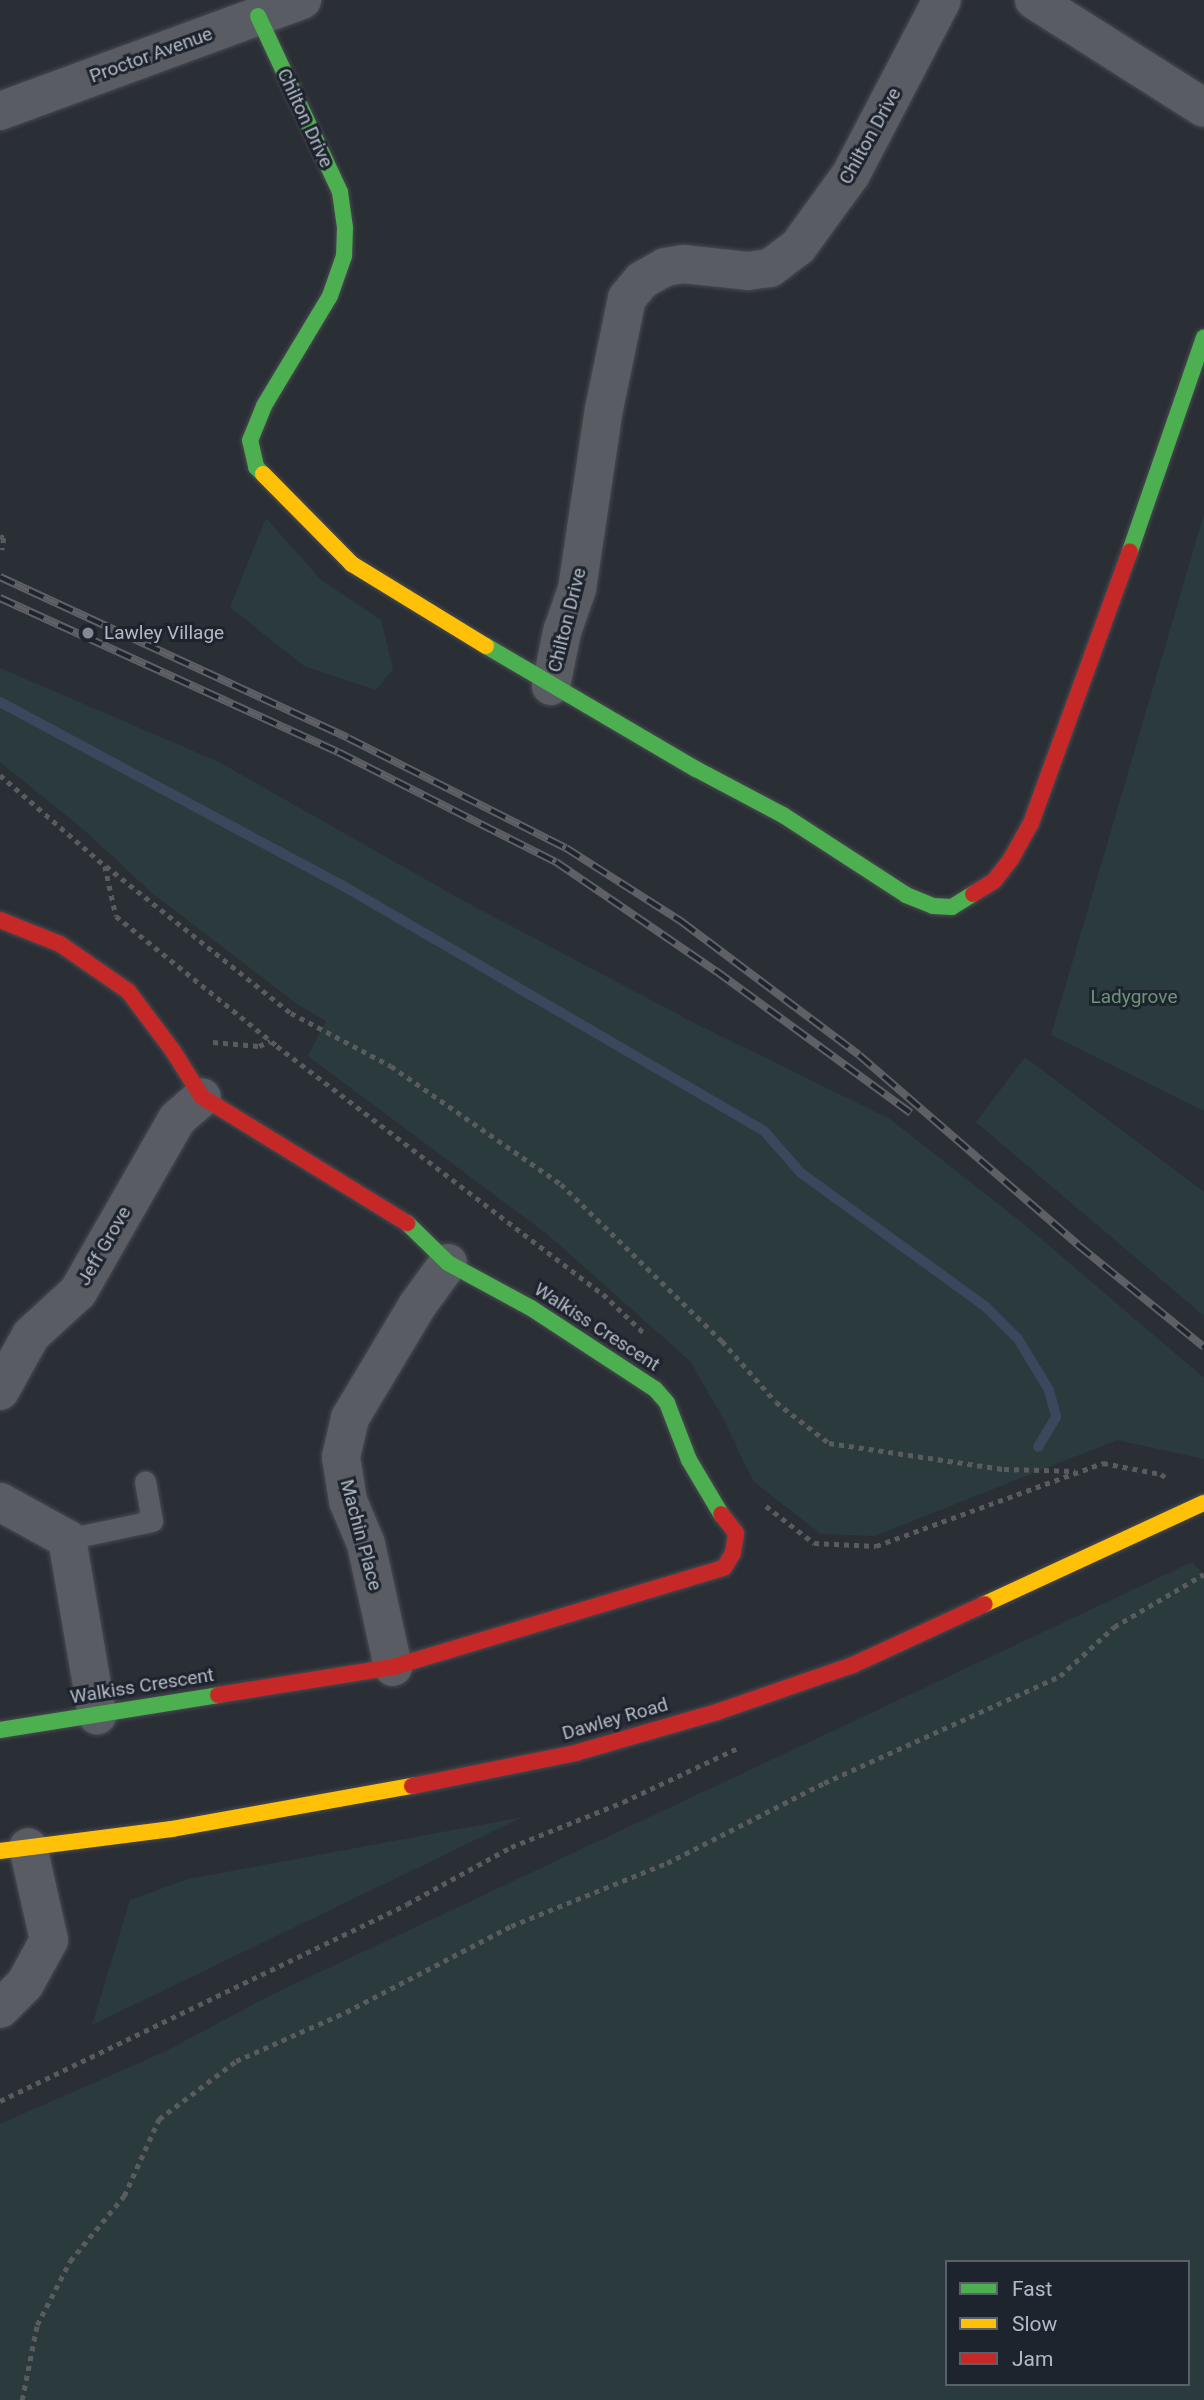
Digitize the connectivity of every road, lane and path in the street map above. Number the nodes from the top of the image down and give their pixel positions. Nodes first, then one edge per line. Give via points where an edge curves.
1 (942, 0) edge
2 (1034, 0) edge
3 (285, 5) edge
4 (1204, 108) edge
5 (0, 111) edge
6 (1204, 337) edge
7 (0, 536) edge
8 (2, 550) dead end
9 (551, 686) junction
10 (0, 775) edge
11 (105, 866) junction
12 (0, 920) edge
13 (270, 1041) junction
14 (181, 1064) junction
15 (202, 1097) junction
16 (448, 1263) junction
17 (649, 1338) dead end
18 (0, 1391) edge
19 (1080, 1471) junction
20 (145, 1482) dead end
21 (0, 1502) edge
22 (761, 1502) dead end
23 (1203, 1506) edge
24 (67, 1539) junction
25 (1204, 1574) edge
26 (393, 1667) junction
27 (97, 1715) junction
28 (0, 1730) edge
29 (753, 1741) dead end
30 (14, 1849) edge
31 (0, 2009) edge
32 (0, 2101) edge
33 (22, 2400) edge

1 - 9 street, Chilton Drive via 851,174 798,247 770,268 665,267 642,280 627,299 604,409 577,589
2 - 4 street
3 - 5 street, Proctor Avenue
3 - 9 street, Chilton Drive via 340,192 344,256 330,296 264,406 250,440 256,467 352,564
6 - 9 street via 1100,640 1031,823 994,881 970,898 952,907 933,906 906,895 783,815
7 - 8 path via 4,538
10 - 11 path
11 - 13 path via 116,916
11 - 19 path via 291,1013 391,1066 561,1184 722,1341 776,1402 829,1443 1004,1469
12 - 14 street, Walkiss Crescent via 60,944 128,991
13 - 14 path via 259,1046 214,1042
13 - 17 path via 603,1294
14 - 15 street, Walkiss Crescent
15 - 16 street, Walkiss Crescent via 399,1216
15 - 18 street, Jeff Grove via 177,1119 78,1292 32,1335
16 - 26 street, Machin Place via 416,1306 350,1418 341,1457 348,1501 366,1544
16 - 26 street, Walkiss Crescent via 531,1308 655,1389 667,1403 712,1503 736,1534 733,1553 723,1568
19 - 22 path via 876,1546 814,1543
19 - 23 path via 1103,1463 1161,1474
20 - 24 lane via 152,1521
21 - 24 street
23 - 30 street, Dawley Road via 853,1665 575,1753 172,1829
24 - 27 street
25 - 33 path via 1114,1627 1060,1676 824,1783 667,1863 511,1926 346,2012 236,2061 159,2119 124,2196 70,2261 37,2325
26 - 27 street, Walkiss Crescent
27 - 28 street, Walkiss Crescent
29 - 32 path via 624,1802 511,1847 407,1904
30 - 31 street via 49,1940 25,1984

